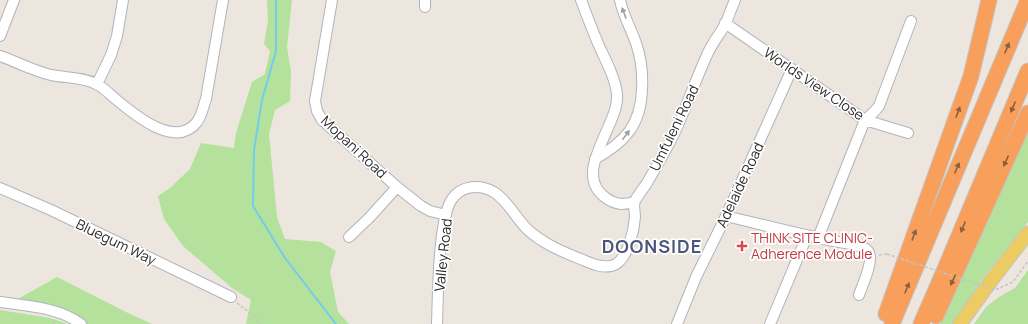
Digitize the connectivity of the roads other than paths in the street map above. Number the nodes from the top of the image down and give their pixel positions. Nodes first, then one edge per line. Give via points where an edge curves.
1 (123, 0) edge
2 (223, 0) edge
3 (332, 0) edge
4 (581, 0) edge
5 (620, 0) edge
6 (736, 0) edge
7 (989, 0) edge
8 (1028, 0) edge
9 (10, 1) edge
10 (911, 21) dead end
11 (725, 23) junction
12 (0, 36) edge
13 (0, 56) edge
14 (792, 69) junction
15 (1028, 71) edge
16 (97, 84) junction
17 (1028, 113) edge
18 (865, 120) junction
19 (908, 133) dead end
20 (595, 159) junction
21 (397, 187) junction
22 (0, 188) edge
23 (634, 202) junction
24 (446, 215) junction
25 (726, 216) junction
26 (1028, 233) edge
27 (808, 236) junction
28 (349, 237) dead end
29 (818, 238) junction
30 (859, 295) dead end
31 (231, 297) road end
32 (0, 302) edge
33 (81, 324) edge
34 (437, 324) edge
35 (678, 324) edge
36 (770, 324) edge
37 (882, 324) edge
38 (892, 324) edge
39 (921, 324) edge
40 (932, 324) edge
41 (960, 324) edge

1 - 16 street via 117,36
2 - 16 street via 206,99 199,118 189,129 177,133 154,126
3 - 21 street, Mopani Road via 315,101 317,111 322,120
4 - 20 street via 614,80 617,95 616,106
20 -> 5 street via 622,140 634,124 642,103 643,75 640,55
6 - 11 street, Umfuleni Road
37 -> 7 highway via 971,76
38 -> 8 highway
9 - 12 street
10 - 18 street via 879,106
11 - 14 street, Worlds View Close
11 - 23 street, Umfuleni Road via 707,55 671,140
13 - 16 street via 36,70
14 - 18 street, Worlds View Close
14 - 25 street, Adelaide Road
15 -> 39 highway
17 -> 40 highway
18 - 19 street, Worlds View Close
18 - 29 street
20 - 23 street via 594,183 601,195 613,203 624,205
21 - 24 street, Mopani Road via 430,211
21 - 28 street
22 - 31 street, Bluegum Way
23 - 24 street, Valley Road via 635,215 627,248 622,258 612,266 591,263 537,238 502,199 485,188 477,186 461,192 453,198
24 - 34 street, Valley Road via 442,237
25 - 27 street
25 - 35 street, Adelaide Road via 696,277
26 - 41 main road
27 - 29 street
27 - 36 street
29 - 30 street via 857,246 868,252 870,256
32 - 33 street via 58,312

